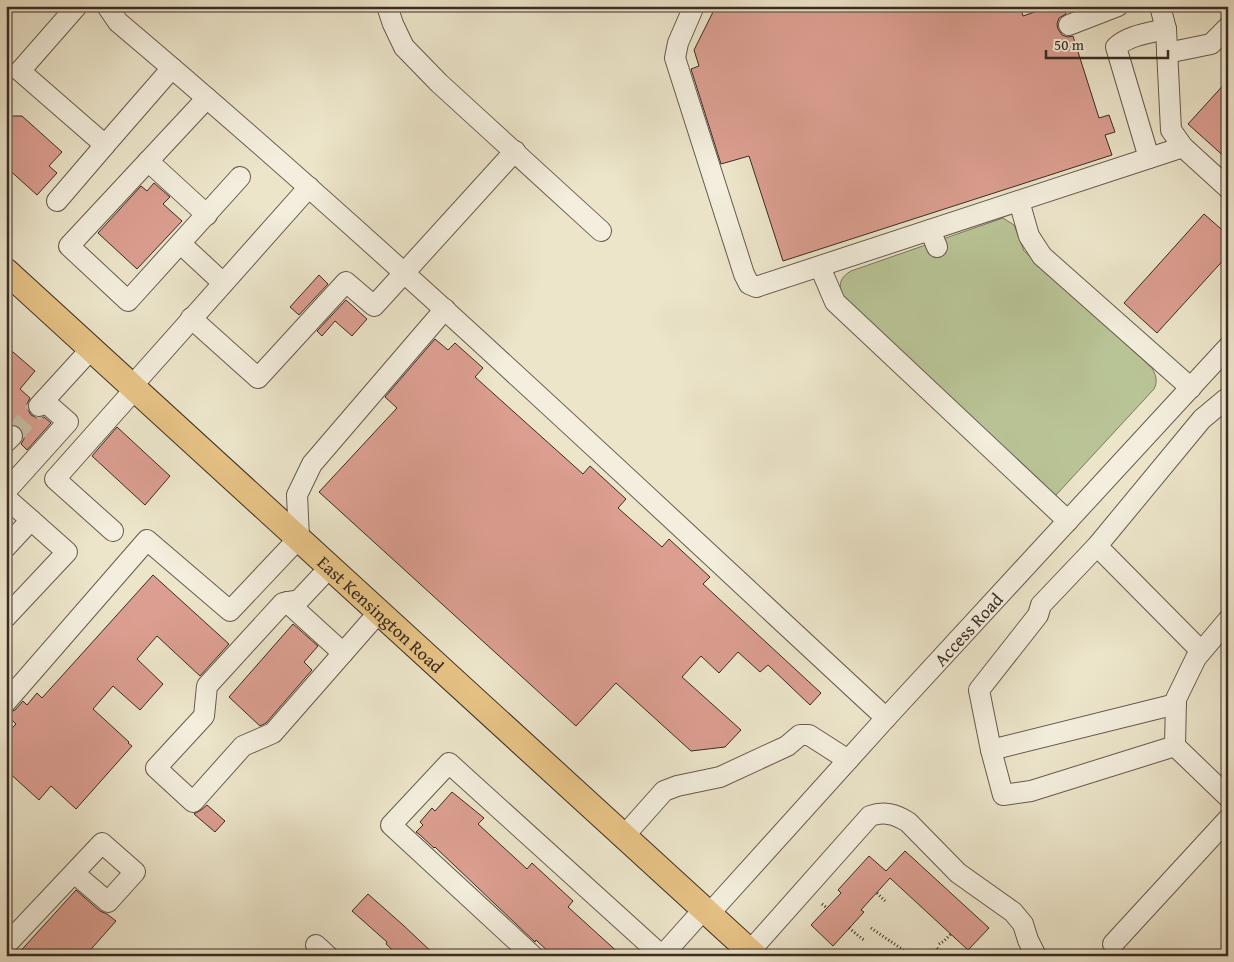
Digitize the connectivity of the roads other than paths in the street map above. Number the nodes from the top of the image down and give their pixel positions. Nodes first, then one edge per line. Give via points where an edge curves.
1 (77, 6) edge
2 (107, 6) edge
3 (387, 6) edge
4 (694, 6) edge
5 (1118, 6) edge
6 (1160, 6) edge
7 (1069, 25) dead end
8 (1228, 27) edge
9 (1166, 29) junction
10 (1167, 53) junction
11 (172, 68) junction
12 (207, 98) junction
13 (104, 145) junction
14 (1183, 147) junction
15 (515, 152) junction
16 (1149, 158) junction
17 (148, 161) junction
18 (240, 177) dead end
19 (308, 187) junction
20 (1228, 188) edge
21 (58, 201) dead end
22 (1019, 201) junction
23 (207, 215) junction
24 (601, 231) dead end
25 (181, 244) junction
26 (820, 267) junction
27 (7, 272) edge
28 (404, 273) junction
29 (223, 283) junction
30 (445, 309) junction
31 (192, 318) junction
32 (1228, 347) edge
33 (91, 349) junction
34 (133, 387) junction
35 (1191, 388) junction
36 (1227, 400) edge
37 (6, 491) edge
38 (6, 498) edge
39 (30, 520) junction
40 (1068, 521) junction
41 (113, 531) dead end
42 (299, 538) junction
43 (1097, 546) junction
44 (6, 547) edge
45 (330, 567) junction
46 (287, 602) junction
47 (379, 612) junction
48 (6, 617) edge
49 (1228, 620) edge
50 (1202, 651) junction
51 (343, 653) junction
52 (6, 702) edge
53 (1176, 704) junction
54 (886, 718) junction
55 (1176, 746) junction
56 (991, 750) junction
57 (848, 760) junction
58 (1228, 797) edge
59 (1228, 818) edge
60 (628, 840) junction
61 (74, 873) dead end
62 (706, 912) junction
63 (6, 944) edge
64 (1113, 944) dead end
65 (752, 954) edge
66 (533, 956) edge
67 (662, 956) edge
68 (1036, 956) edge

1 - 13 street via 20,71
2 - 11 street via 118,22
3 - 15 street via 404,47
4 - 26 street via 675,58 749,284 756,287
5 - 7 street
6 - 9 street
8 - 10 street via 1211,44
9 - 10 street
9 - 16 street via 1126,40 1116,47
10 - 14 street via 1171,130
11 - 12 street
11 - 13 street
12 - 17 street
12 - 19 street
13 - 21 street
14 - 16 street
14 - 20 street
15 - 24 street
15 - 28 street
16 - 22 street
17 - 23 street
17 - 25 street via 69,246 128,301
18 - 23 street
19 - 28 street
19 - 29 street
22 - 26 street via 934,239
22 - 35 street via 1029,236 1042,256
23 - 25 street
25 - 29 street
26 - 40 street via 835,302
27 - 33 main road, East Kensington Road
28 - 30 street
28 - 31 street via 374,306 346,282 258,378
29 - 31 street
30 - 42 street via 312,464 297,495
30 - 54 street
31 - 34 street
32 - 35 street, Access Road
33 - 34 main road, East Kensington Road
33 - 37 street via 42,403 68,422
34 - 41 street via 55,479
34 - 42 main road, East Kensington Road
35 - 40 street, Access Road
36 - 43 street via 1202,419
38 - 39 street
39 - 44 street
39 - 48 street via 67,552
40 - 54 street, Access Road
42 - 45 main road, East Kensington Road
42 - 52 street via 230,611 147,540
43 - 50 street
43 - 56 street via 1040,605 1038,615 979,690
45 - 46 street via 300,600
45 - 47 main road, East Kensington Road
46 - 51 street
46 - 51 street via 207,686 204,716 156,768 193,802 243,746 273,733
47 - 51 street
47 - 60 main road, East Kensington Road
49 - 50 street
50 - 53 street
53 - 55 street
53 - 56 street
54 - 57 street, Access Road
55 - 56 street via 1030,791 1003,795
55 - 58 street
57 - 60 street via 809,735 800,735 787,746 720,777 664,792
57 - 62 street, Access Road
59 - 64 street
60 - 62 main road, East Kensington Road
61 - 63 street
62 - 65 main road, East Kensington Road
62 - 67 street, Access Road
65 - 68 street via 870,816 887,813 908,822 958,873 1013,912 1023,924
66 - 67 street via 391,825 449,763

